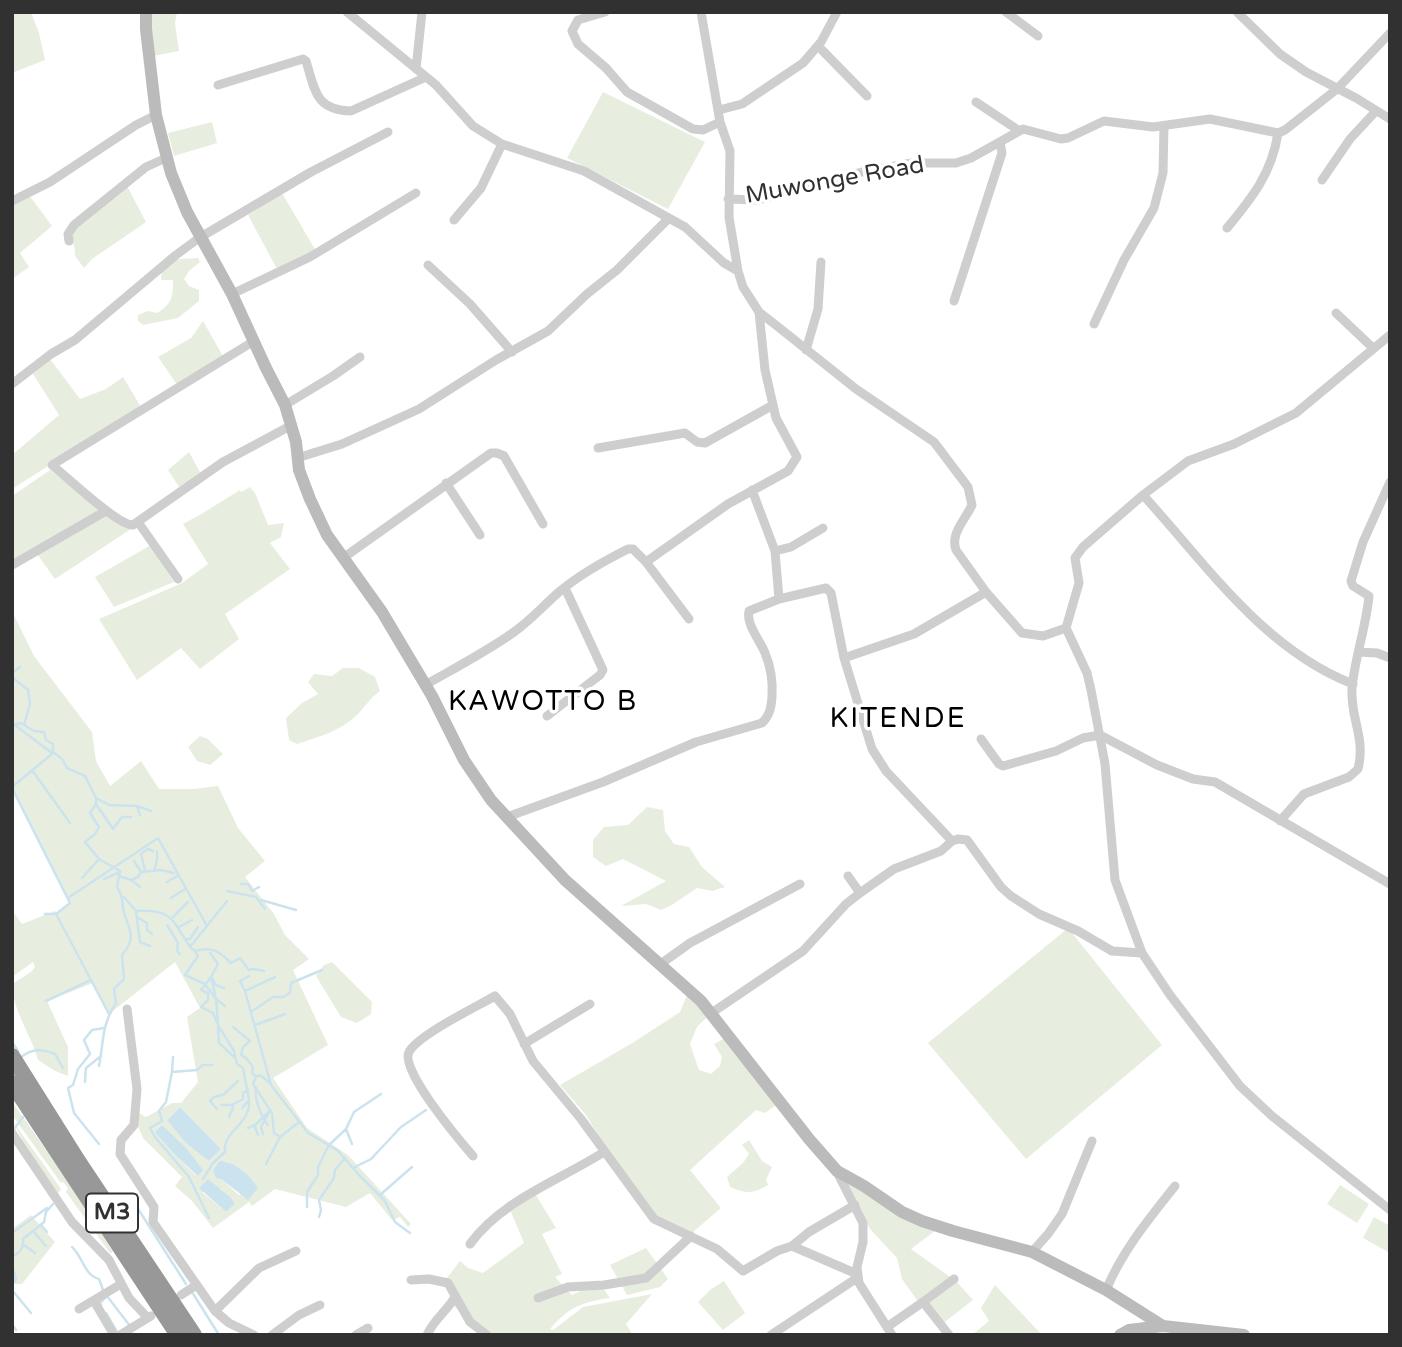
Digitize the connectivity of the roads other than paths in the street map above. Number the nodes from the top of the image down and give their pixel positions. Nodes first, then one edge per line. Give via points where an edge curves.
1 (146, 12) edge
2 (347, 12) edge
3 (422, 12) edge
4 (604, 12) edge
5 (701, 12) edge
6 (837, 12) edge
7 (1006, 12) edge
8 (1237, 12) edge
9 (1390, 33) edge
10 (1038, 36) dead end
11 (818, 46) junction
12 (416, 69) junction
13 (426, 77) junction
14 (218, 85) dead end
15 (1337, 89) junction
16 (867, 96) dead end
17 (976, 102) dead end
18 (719, 110) junction
19 (1376, 111) junction
20 (156, 115) junction
21 (1390, 119) edge
22 (720, 122) junction
23 (1164, 126) junction
24 (1018, 130) junction
25 (388, 132) dead end
26 (1278, 133) junction
27 (1000, 142) junction
28 (502, 144) junction
29 (166, 158) junction
30 (1322, 180) dead end
31 (416, 192) dead end
32 (728, 199) junction
33 (12, 201) edge
34 (669, 218) junction
35 (454, 220) dead end
36 (1227, 229) dead end
37 (200, 238) junction
38 (69, 241) dead end
39 (821, 262) dead end
40 (429, 265) dead end
41 (738, 271) junction
42 (232, 294) junction
43 (954, 300) dead end
44 (760, 312) junction
45 (1336, 313) dead end
46 (1094, 324) dead end
47 (1390, 335) edge
48 (254, 341) junction
49 (1373, 348) junction
50 (806, 350) junction
51 (512, 352) junction
52 (360, 356) dead end
53 (12, 384) edge
54 (285, 405) junction
55 (773, 405) junction
56 (292, 425) junction
57 (598, 449) dead end
58 (297, 458) junction
59 (1390, 482) edge
60 (446, 483) junction
61 (752, 490) junction
62 (1143, 495) junction
63 (106, 511) junction
64 (138, 522) junction
65 (543, 524) dead end
66 (823, 528) dead end
67 (480, 535) dead end
68 (775, 551) junction
69 (343, 558) junction
70 (646, 562) junction
71 (12, 565) edge
72 (177, 579) dead end
73 (565, 588) junction
74 (986, 592) junction
75 (779, 599) junction
76 (689, 619) dead end
77 (1066, 628) junction
78 (1359, 652) junction
79 (844, 658) junction
80 (1390, 658) edge
81 (1353, 684) junction
82 (425, 685) junction
83 (547, 716) dead end
84 (1100, 735) junction
85 (981, 739) dead end
86 (508, 817) junction
87 (1280, 821) junction
88 (952, 842) junction
89 (848, 876) dead end
90 (800, 884) dead end
91 (1390, 884) edge
92 (860, 894) junction
93 (1142, 953) junction
94 (662, 963) junction
95 (590, 1004) dead end
96 (127, 1009) dead end
97 (710, 1014) junction
98 (524, 1044) junction
99 (12, 1056) edge
100 (12, 1083) edge
101 (12, 1133) edge
102 (1092, 1140) dead end
103 (604, 1152) junction
104 (472, 1156) dead end
105 (837, 1171) junction
106 (1175, 1186) dead end
107 (855, 1205) junction
108 (1390, 1210) edge
109 (691, 1236) junction
110 (470, 1244) dead end
111 (792, 1246) junction
112 (296, 1251) dead end
113 (1032, 1252) junction
114 (857, 1276) junction
115 (954, 1279) dead end
116 (411, 1280) dead end
117 (121, 1284) junction
118 (195, 1286) junction
119 (1106, 1290) junction
120 (181, 1295) dead end
121 (455, 1297) junction
122 (538, 1298) dead end
123 (94, 1301) junction
124 (923, 1302) junction
125 (320, 1305) dead end
126 (79, 1309) dead end
127 (215, 1311) junction
128 (1163, 1326) junction
129 (368, 1328) dead end
130 (127, 1330) edge
131 (890, 1331) edge
132 (114, 1335) edge
133 (178, 1335) edge
134 (194, 1335) edge
135 (254, 1335) edge
136 (272, 1335) edge
137 (356, 1335) edge
138 (427, 1335) edge
139 (487, 1335) edge
140 (771, 1335) edge
141 (949, 1335) edge
142 (1120, 1335) edge
143 (1244, 1335) edge

1 - 20 street
2 - 12 street
3 - 12 street
4 - 22 street via 579,20 573,35 626,92 693,129
5 - 18 street
6 - 11 street
7 - 10 street
8 - 15 street via 1279,54
9 - 15 street
11 - 16 street
11 - 18 street via 803,63 742,104
12 - 13 street
13 - 14 street via 351,111 323,103 303,59
13 - 28 street via 473,126
15 - 19 street
15 - 26 street
17 - 24 street
18 - 22 street
19 - 21 street
19 - 30 street
20 - 29 street
20 - 33 street
22 - 32 street via 730,151
23 - 24 street via 1104,121 1060,139
23 - 26 street via 1210,119
23 - 46 street via 1163,173 1154,208
24 - 27 street, Muwonge Road
25 - 37 street
26 - 36 street via 1259,190
27 - 32 street, Muwonge Road via 956,163 912,163 758,200
27 - 43 street via 1002,153
28 - 34 street via 577,168
28 - 35 street via 481,188
29 - 37 street
29 - 38 street via 146,167 74,225
31 - 42 street via 310,257
32 - 41 street
34 - 41 street
34 - 51 street via 548,331
37 - 42 street
37 - 53 street via 75,340
39 - 50 street via 818,309
40 - 51 street
41 - 44 street
42 - 48 street
44 - 50 street
44 - 55 street
45 - 49 street
47 - 49 street
48 - 54 street
48 - 63 street via 52,465
49 - 62 street via 1296,414 1188,460
50 - 74 street via 934,442 968,487 972,505 957,530 954,546
51 - 58 street via 419,409 342,444
52 - 54 street
54 - 56 street
55 - 57 street via 705,443 685,433
55 - 61 street via 797,460 788,471
56 - 58 street
56 - 64 street via 223,462
58 - 69 street via 310,499
59 - 78 street via 1351,581 1369,596
60 - 65 street via 491,453 501,454
60 - 67 street
60 - 69 street
61 - 68 street
61 - 70 street
62 - 77 street via 1077,553 1079,583
62 - 81 street via 1253,617 1301,657
63 - 64 street via 125,525
63 - 71 street
64 - 72 street
66 - 68 street
68 - 75 street
69 - 82 street
70 - 73 street via 637,551 628,549
70 - 76 street
73 - 82 street via 512,633
73 - 83 street via 603,670
74 - 77 street via 1022,633 1043,636
74 - 79 street via 914,634
75 - 79 street via 826,588 831,593
75 - 86 street via 753,608 748,615 772,673 771,707 762,723 696,742
77 - 84 street via 1087,673
78 - 80 street
78 - 81 street
79 - 88 street via 878,759
81 - 87 street via 1352,705 1361,739 1358,769 1349,777 1308,791
82 - 86 street via 475,779
84 - 85 street via 1003,766
84 - 87 street via 1157,765 1215,782
84 - 93 street via 1115,880
86 - 94 street via 565,880
87 - 91 street
88 - 92 street via 941,851 894,869
88 - 93 street via 967,840 1001,887 1039,914 1112,951
89 - 92 street
90 - 94 street
92 - 97 street via 803,951
93 - 108 street via 1240,1086
94 - 97 street
95 - 98 street
96 - 118 street via 137,1089 134,1125 121,1140 120,1154 154,1207 153,1222
97 - 105 street
98 - 103 street
98 - 104 street via 510,1014 495,996 410,1050 407,1058 415,1076
99 - 134 highway, M3
100 - 133 highway, M3
101 - 117 street via 72,1222 109,1260
102 - 113 street via 1062,1214
103 - 109 street via 654,1219
103 - 110 street via 506,1207
105 - 107 street
105 - 113 street via 922,1221
106 - 119 street via 1135,1236
107 - 111 street
107 - 114 street via 864,1231
109 - 111 street via 717,1249 743,1271
109 - 122 street via 646,1278 568,1287
111 - 114 street
112 - 127 street via 259,1268
113 - 119 street
114 - 131 street via 860,1288
114 - 140 street
115 - 124 street
116 - 121 street via 448,1283
117 - 123 street
117 - 130 street via 149,1317
118 - 120 street
118 - 127 street
119 - 128 street
121 - 138 street
121 - 139 street via 470,1322
123 - 126 street
123 - 132 street
124 - 131 street
124 - 141 street
125 - 136 street
127 - 135 street
128 - 142 street
128 - 143 street
129 - 137 street

